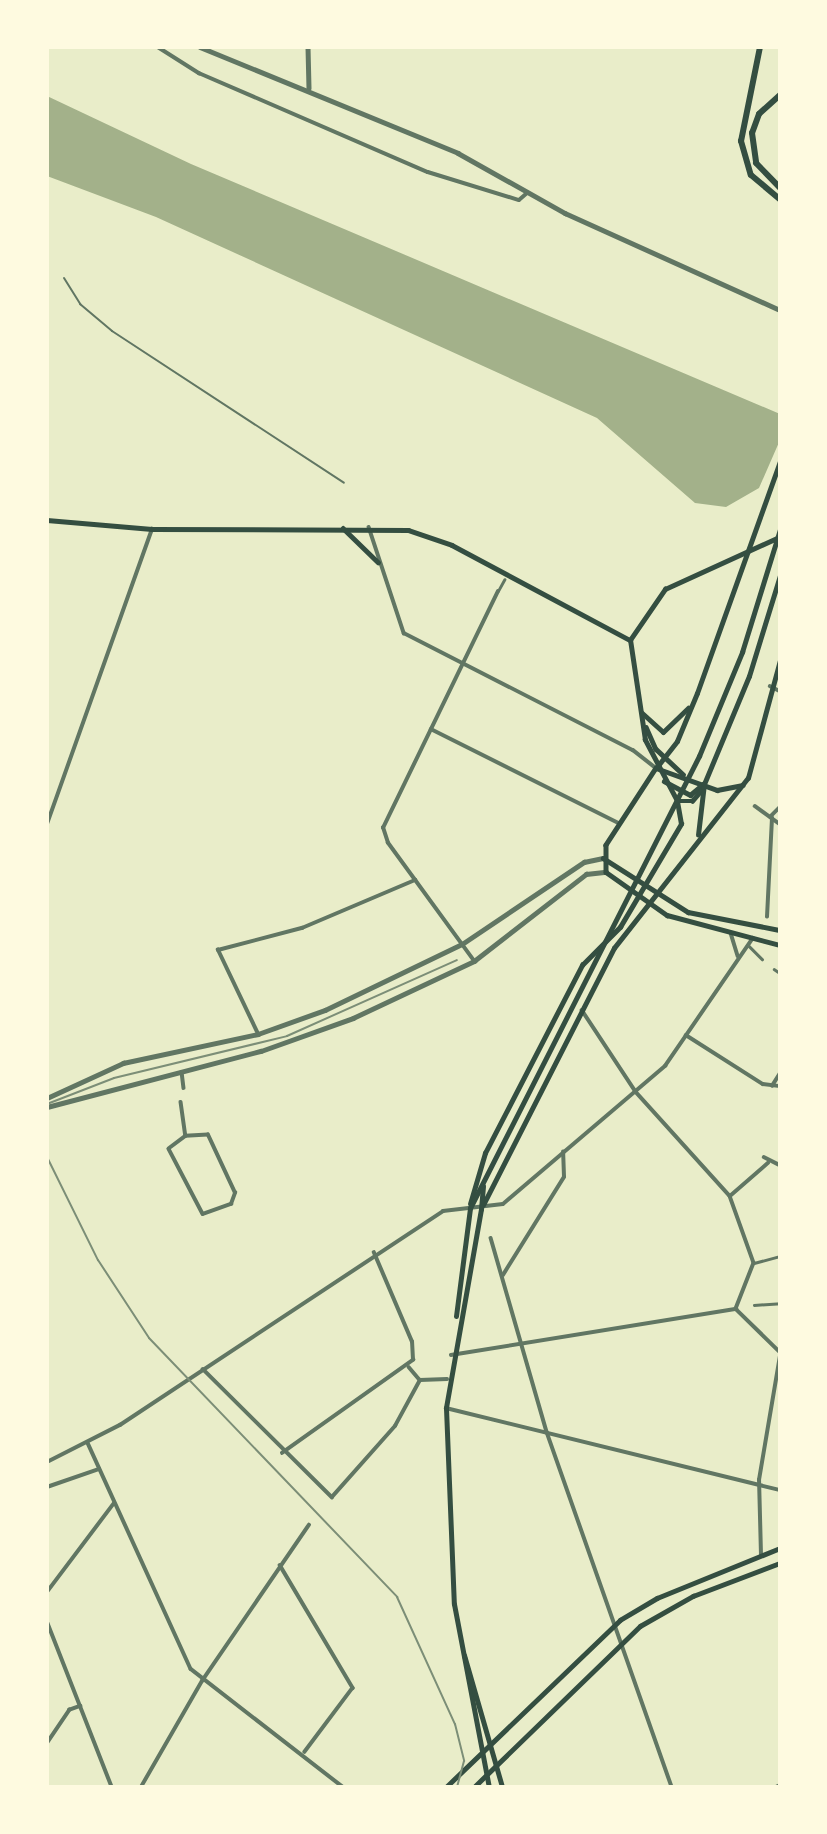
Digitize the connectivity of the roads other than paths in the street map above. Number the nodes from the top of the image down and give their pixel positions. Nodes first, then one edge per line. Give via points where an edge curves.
1 (158, 47) edge
2 (200, 47) edge
3 (308, 47) edge
4 (760, 47) edge
5 (309, 88) junction
6 (780, 95) edge
7 (780, 188) edge
8 (527, 193) junction
9 (780, 200) edge
10 (64, 278) dead end
11 (780, 310) edge
12 (780, 461) edge
13 (344, 483) dead end
14 (47, 520) edge
15 (369, 527) junction
16 (343, 528) junction
17 (152, 529) junction
18 (780, 529) edge
19 (780, 537) edge
20 (378, 562) junction
21 (780, 575) edge
22 (503, 580) dead end
23 (498, 592) joint
24 (630, 640) junction
25 (780, 660) edge
26 (463, 665) junction
27 (770, 687) junction
28 (780, 691) edge
29 (697, 693) junction
30 (642, 713) junction
31 (431, 729) junction
32 (665, 757) junction
33 (656, 768) junction
34 (684, 775) junction
35 (663, 779) junction
36 (704, 784) junction
37 (744, 785) junction
38 (677, 801) junction
39 (755, 806) dead end
40 (780, 807) edge
41 (771, 818) junction
42 (620, 823) junction
43 (47, 824) edge
44 (780, 824) edge
45 (698, 837) junction
46 (603, 858) junction
47 (606, 872) junction
48 (415, 880) junction
49 (646, 883) junction
50 (659, 893) junction
51 (639, 895) junction
52 (649, 905) junction
53 (767, 917) dead end
54 (780, 930) edge
55 (732, 933) junction
56 (753, 939) junction
57 (462, 944) junction
58 (748, 945) junction
59 (780, 946) edge
60 (738, 959) junction
61 (762, 959) dead end
62 (474, 961) junction
63 (774, 969) dead end
64 (780, 973) edge
65 (582, 1010) junction
66 (258, 1034) junction
67 (686, 1035) junction
68 (182, 1070) junction
69 (780, 1073) edge
70 (772, 1086) junction
71 (780, 1086) edge
72 (184, 1088) dead end
73 (636, 1092) junction
74 (47, 1098) edge
75 (181, 1102) dead end
76 (47, 1107) edge
77 (186, 1136) junction
78 (563, 1152) junction
79 (764, 1157) dead end
80 (768, 1163) junction
81 (780, 1166) edge
82 (483, 1183) junction
83 (730, 1196) junction
84 (470, 1208) junction
85 (481, 1209) junction
86 (491, 1238) dead end
87 (374, 1253) junction
88 (780, 1256) edge
89 (754, 1263) junction
90 (503, 1275) junction
91 (780, 1303) edge
92 (754, 1305) dead end
93 (736, 1310) junction
94 (455, 1330) junction
95 (526, 1345) junction
96 (780, 1354) edge
97 (451, 1355) junction
98 (409, 1367) junction
99 (203, 1369) junction
100 (447, 1379) junction
101 (420, 1380) junction
102 (446, 1408) junction
103 (547, 1432) junction
104 (88, 1443) junction
105 (282, 1453) junction
106 (47, 1462) edge
107 (99, 1469) junction
108 (758, 1485) junction
109 (47, 1487) edge
110 (780, 1490) edge
111 (114, 1503) junction
112 (309, 1525) dead end
113 (780, 1548) edge
114 (761, 1556) junction
115 (780, 1563) edge
116 (280, 1565) junction
117 (47, 1592) edge
118 (47, 1622) edge
119 (615, 1624) junction
120 (621, 1641) junction
121 (461, 1645) junction
122 (202, 1681) junction
123 (80, 1706) junction
124 (47, 1743) edge
125 (490, 1745) junction
126 (305, 1752) junction
127 (481, 1754) junction
128 (496, 1765) junction
129 (484, 1776) junction
130 (112, 1787) edge
131 (141, 1787) edge
132 (344, 1787) edge
133 (446, 1787) edge
134 (474, 1787) edge
135 (489, 1787) edge
136 (502, 1787) edge
137 (672, 1787) edge

1 - 8 street via 199,73 428,172 519,200
2 - 5 street
3 - 5 street
4 - 9 highway via 741,141 751,175
5 - 8 street via 458,153
6 - 7 highway via 759,114 752,133 756,163
8 - 11 street
10 - 13 lane via 80,304 112,331
12 - 29 main road
14 - 17 main road
15 - 16 main road
15 - 20 street
15 - 24 main road via 408,530 452,545
16 - 17 main road
16 - 20 main road
17 - 43 street
18 - 82 main road via 712,728
19 - 24 main road via 665,589
20 - 26 street via 404,633
21 - 36 main road via 742,695
22 - 23 street
23 - 26 street
24 - 30 main road
25 - 27 main road
26 - 31 street
26 - 33 street via 633,750
27 - 28 street
27 - 37 main road via 758,759
29 - 30 main road via 668,732 655,729
29 - 32 main road
30 - 32 main road
30 - 33 main road
31 - 42 street
31 - 48 street via 384,834
32 - 33 main road
32 - 34 main road
33 - 34 main road
33 - 35 main road
33 - 42 main road
34 - 36 main road
35 - 36 main road via 690,795
35 - 38 main road
36 - 37 main road via 717,790
36 - 38 main road via 692,800
36 - 45 main road
37 - 45 main road
38 - 49 main road via 681,824
39 - 41 street
40 - 41 street
41 - 44 street
41 - 53 street
42 - 46 main road
45 - 50 main road
46 - 47 main road
46 - 49 main road
46 - 57 street via 584,862
47 - 51 main road
47 - 62 street via 586,874
48 - 57 street
48 - 66 street via 302,928 224,946 217,957
49 - 50 main road
49 - 51 main road
50 - 52 main road
50 - 54 main road via 688,912
51 - 52 main road
51 - 84 main road via 616,933 582,965 484,1157
52 - 55 main road
52 - 65 main road via 614,948
55 - 56 main road
55 - 60 street
56 - 58 street
56 - 59 main road
57 - 62 street
57 - 66 street via 325,1010
58 - 60 street
58 - 61 street
60 - 67 street
62 - 68 street via 321,1031
63 - 64 street
65 - 73 street
65 - 85 main road
66 - 74 street via 123,1063
67 - 70 street
67 - 73 street
68 - 72 street
68 - 76 street
69 - 70 street
70 - 71 street
73 - 78 street
73 - 83 street
75 - 77 street
77 - 77 street via 169,1149 200,1210 231,1203 235,1193 208,1135
78 - 85 street via 503,1204
78 - 90 street via 564,1177
79 - 80 street
80 - 81 street
80 - 83 street
82 - 84 main road
82 - 85 main road
83 - 89 street
84 - 85 street
84 - 87 street via 443,1211
84 - 94 main road
85 - 94 main road
86 - 90 street
87 - 98 street via 412,1342
87 - 99 street
88 - 89 street
89 - 93 street
90 - 95 street
91 - 92 street
93 - 95 street
93 - 96 street
94 - 97 main road
95 - 97 street
95 - 103 street
96 - 108 street
97 - 100 main road
98 - 101 street
98 - 105 street
99 - 104 street
99 - 105 street
100 - 101 street
100 - 102 main road
101 - 105 street via 395,1426 336,1495 325,1495
102 - 103 street
102 - 121 main road via 449,1558
103 - 108 street
103 - 119 street
104 - 106 street
104 - 107 street
107 - 109 street
107 - 111 street
108 - 110 street
108 - 114 street
111 - 117 street
111 - 122 street
112 - 116 street
113 - 114 main road
114 - 119 main road via 657,1598
115 - 120 main road via 680,1602
116 - 122 street
116 - 126 street via 353,1688
118 - 123 street
119 - 120 street
119 - 125 main road
120 - 128 main road
120 - 137 street
121 - 125 main road
121 - 127 main road
122 - 126 street
122 - 131 street
123 - 124 street via 69,1710
123 - 130 street
125 - 127 main road
125 - 128 main road
126 - 132 street
127 - 129 main road
127 - 133 main road
128 - 129 main road
128 - 136 main road
129 - 134 main road
129 - 135 main road

